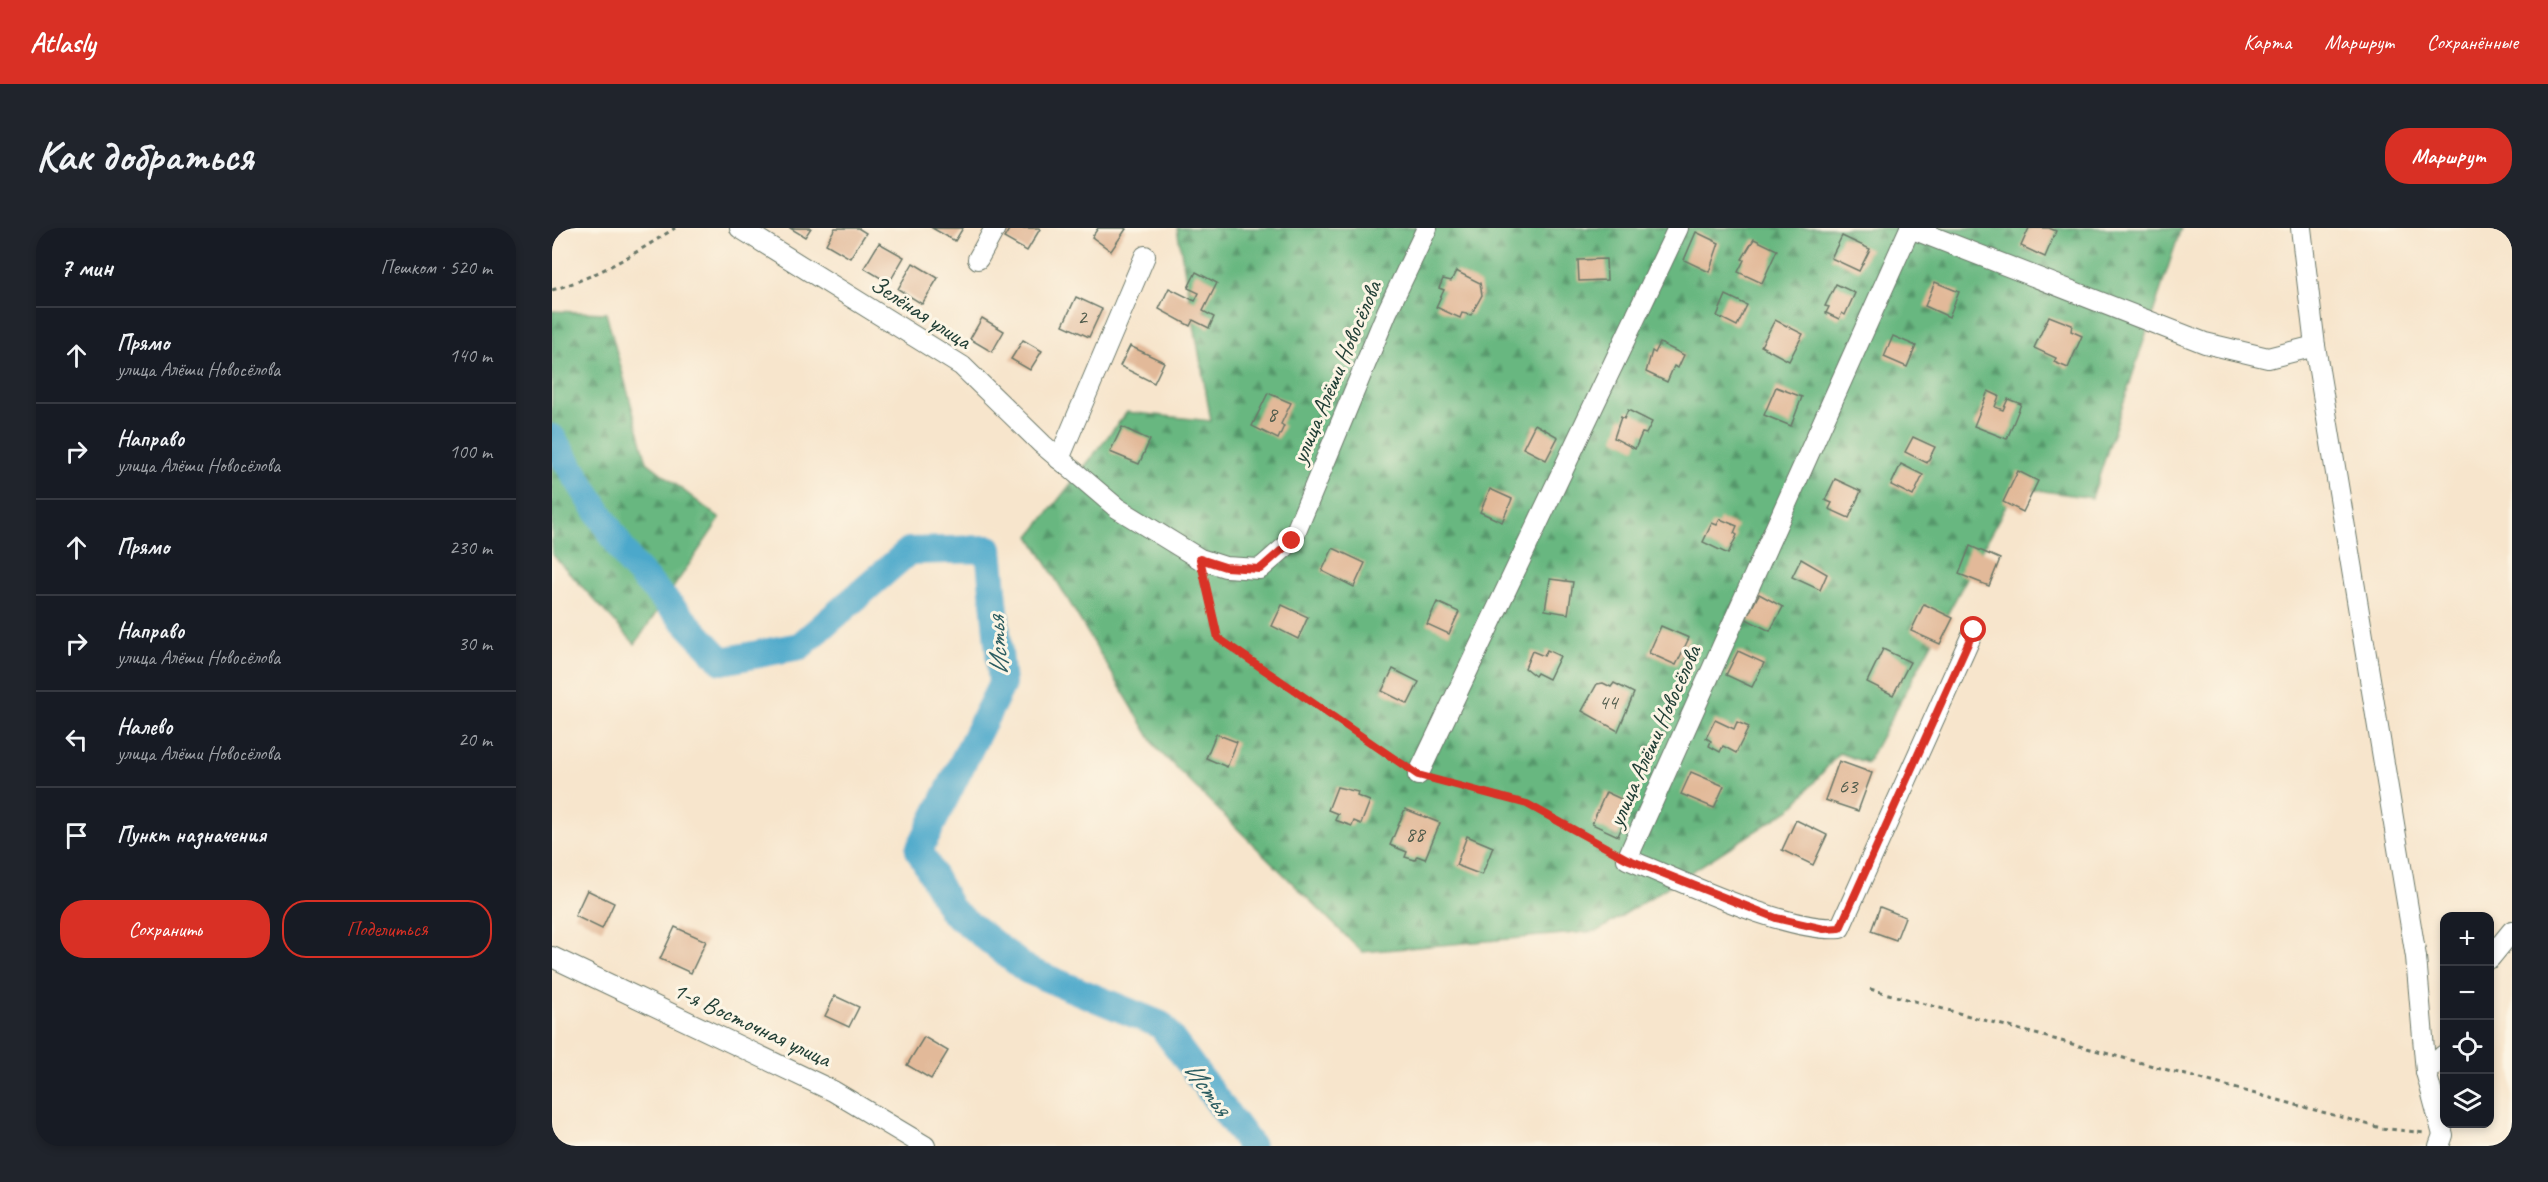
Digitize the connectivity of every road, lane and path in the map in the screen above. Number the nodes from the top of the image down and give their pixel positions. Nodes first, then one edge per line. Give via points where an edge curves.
1 (675, 228) edge
2 (740, 228) edge
3 (995, 228) edge
4 (1427, 228) edge
5 (1678, 228) edge
6 (1910, 228) edge
7 (2301, 228) edge
8 (1145, 256) dead end
9 (978, 259) dead end
10 (552, 290) edge
11 (2314, 346) junction
12 (1059, 459) junction
13 (1200, 559) junction
14 (1974, 630) dead end
15 (1418, 775) junction
16 (1627, 859) junction
17 (2512, 932) edge
18 (2494, 953) edge
19 (552, 957) edge
20 (1870, 989) dead end
21 (2440, 1059) edge
22 (2426, 1072) junction
23 (2446, 1142) edge
24 (925, 1146) edge

1 - 10 path via 580,282
2 - 12 street, Зелёная улица via 962,366
3 - 9 street
4 - 13 street, улица Алёши Новосёлова via 1387,312 1292,541 1260,569 1225,567
5 - 15 street
6 - 11 street, улица Алёши Новосёлова via 2205,343 2268,358
6 - 16 street, улица Алёши Новосёлова
7 - 11 street
8 - 12 street
11 - 22 street via 2415,957
12 - 13 street, Зелёная улица via 1118,508
13 - 15 path via 1218,638
14 - 16 street, улица Алёши Новосёлова via 1840,928 1824,929 1776,918
15 - 16 path via 1527,804
17 - 18 street
19 - 24 street, 1-я Восточная улица via 833,1091
20 - 23 path via 2381,1128
21 - 22 street
22 - 23 street

